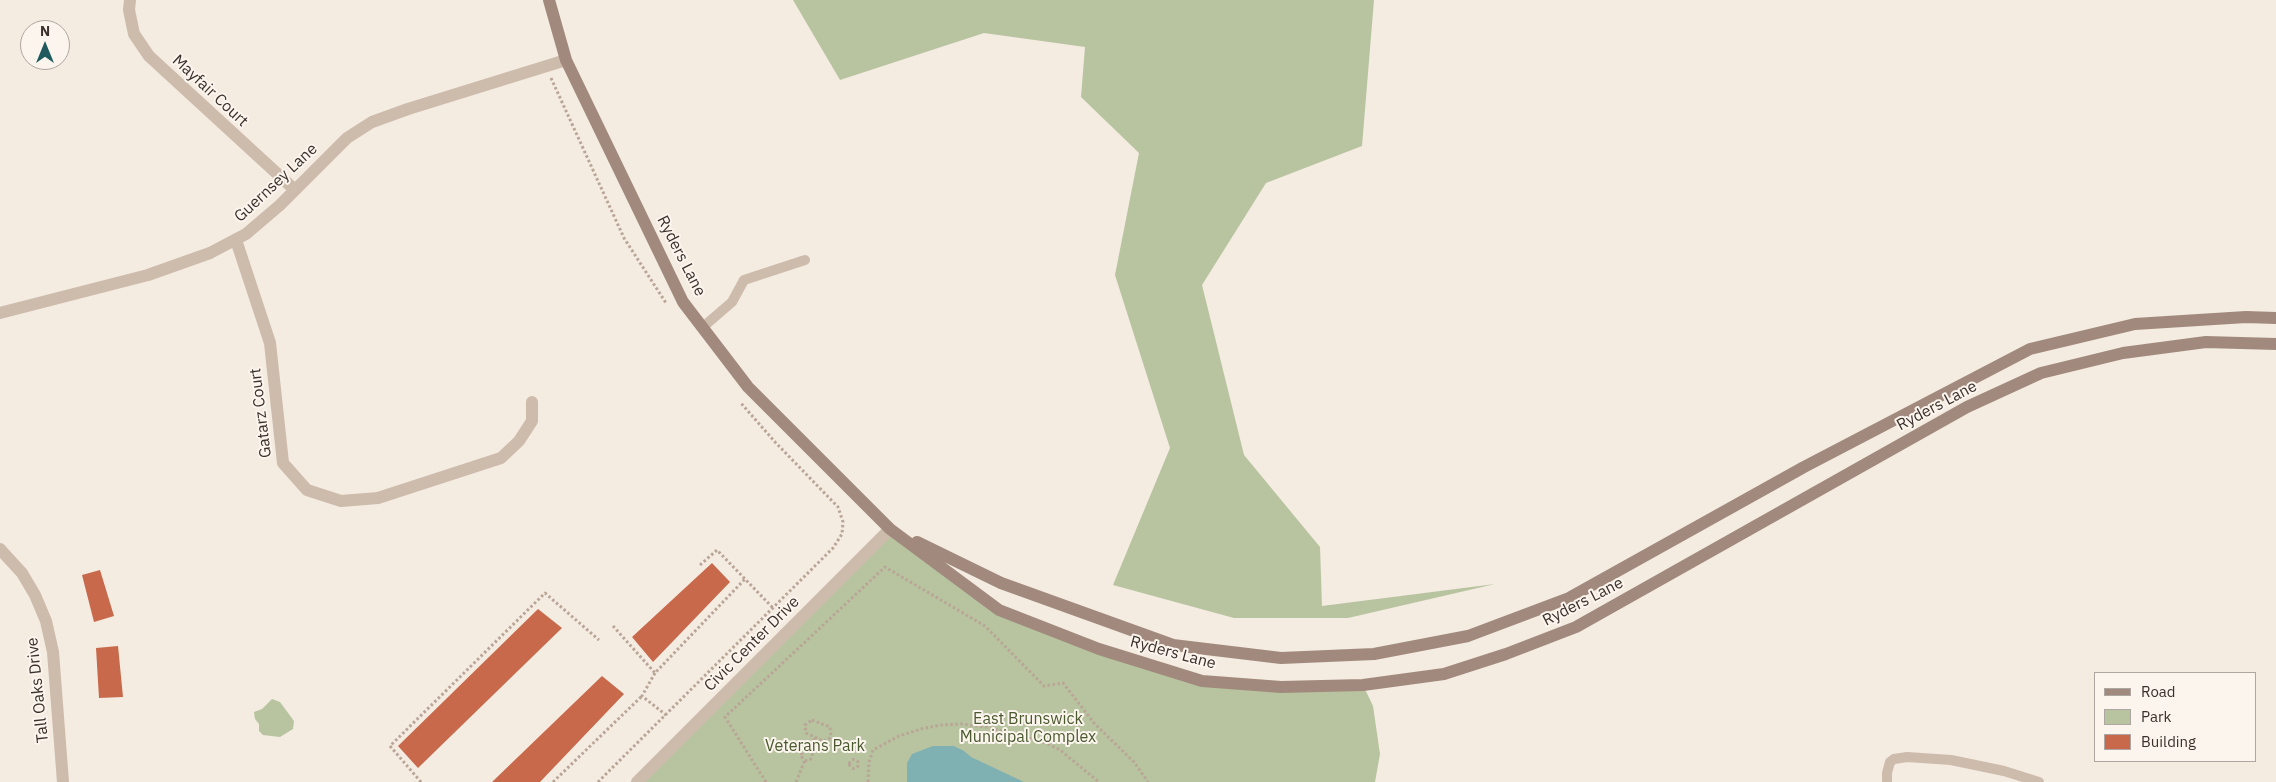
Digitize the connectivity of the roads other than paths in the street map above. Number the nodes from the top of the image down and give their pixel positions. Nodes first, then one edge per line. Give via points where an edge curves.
1 (130, 0) edge
2 (549, 0) edge
3 (566, 60) junction
4 (295, 190) junction
5 (236, 240) junction
6 (804, 260) dead end
7 (0, 314) edge
8 (2276, 318) edge
9 (703, 327) junction
10 (2276, 344) edge
11 (532, 402) dead end
12 (890, 529) junction
13 (0, 549) edge
14 (63, 782) edge
15 (637, 782) edge
16 (1887, 782) edge
17 (2039, 782) edge

1 - 4 street, Mayfair Court via 134,34 150,56
2 - 3 main road, Ryders Lane
3 - 4 street, Guernsey Lane via 372,122 348,138
3 - 9 main road, Ryders Lane via 684,302
4 - 5 street, Guernsey Lane
5 - 7 street, Guernsey Lane via 148,276
5 - 11 street, Gatarz Court via 270,343 283,463 307,490 341,501 378,498 501,458 519,441 532,421
6 - 9 lane via 744,280 732,302
8 - 12 main road, Ryders Lane via 2135,324 2030,349 1804,467 1569,598 1468,636 1374,654 1280,658 1173,645 1001,582
9 - 12 main road, Ryders Lane via 748,387
10 - 12 main road, Ryders Lane via 2206,342 2123,353 2041,373 1967,407 1576,627 1444,674 1363,685 1280,687 1202,681 1099,649 999,610
12 - 15 street, Civic Center Drive
13 - 14 street, Tall Oaks Drive via 22,573 46,621 53,652
16 - 17 lane via 1890,762 1907,757 1951,760

